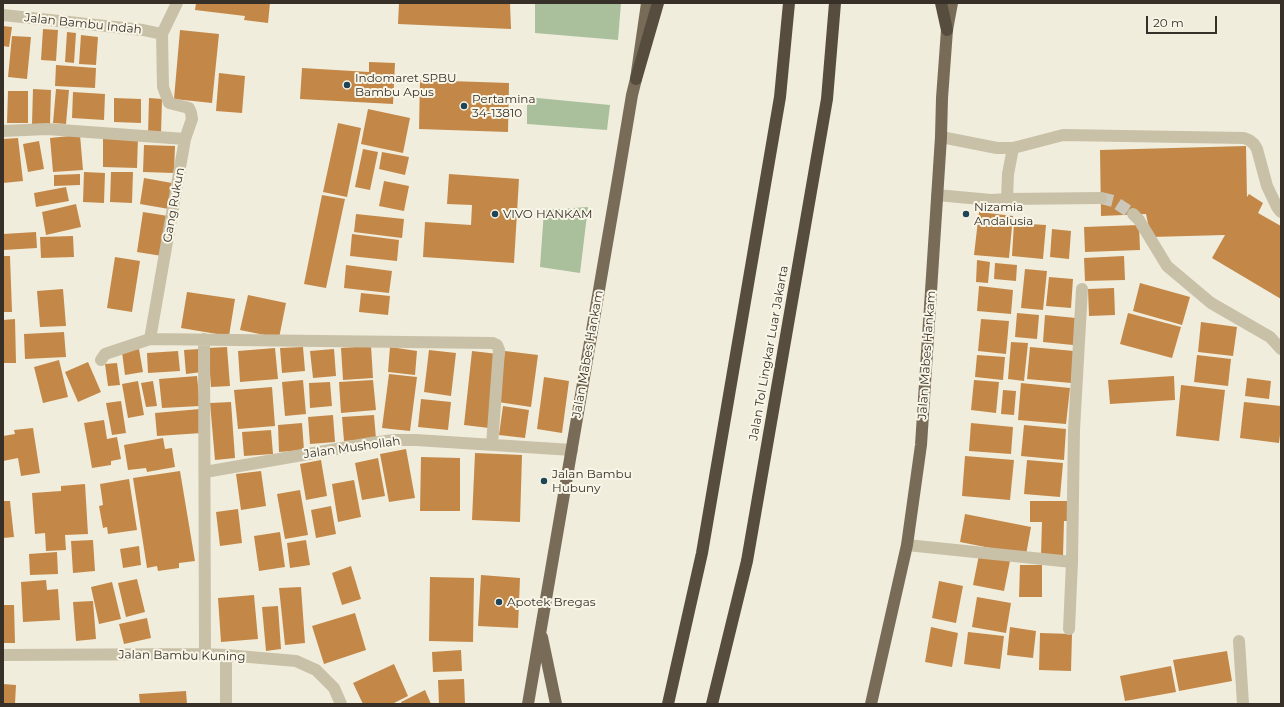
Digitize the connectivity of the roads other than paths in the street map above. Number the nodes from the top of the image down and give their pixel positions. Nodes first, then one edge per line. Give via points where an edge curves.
1 (177, 3) edge
2 (647, 3) edge
3 (658, 3) edge
4 (788, 3) edge
5 (835, 3) edge
6 (941, 3) edge
7 (952, 3) edge
8 (3, 15) edge
9 (947, 30) junction
10 (162, 34) junction
11 (636, 79) junction
12 (3, 131) edge
13 (941, 137) junction
14 (185, 139) junction
15 (1012, 148) junction
16 (937, 195) junction
17 (1101, 198) tunnel mouth
18 (1007, 199) junction
19 (1281, 212) edge
20 (1133, 214) tunnel mouth
21 (1082, 289) dead end
22 (150, 339) junction
23 (204, 339) junction
24 (1281, 349) edge
25 (101, 360) dead end
26 (492, 445) junction
27 (572, 450) junction
28 (205, 472) junction
29 (907, 545) junction
30 (1072, 562) junction
31 (1069, 629) dead end
32 (540, 631) junction
33 (1239, 641) dead end
34 (205, 654) junction
35 (3, 655) edge
36 (226, 655) junction
37 (226, 704) edge
38 (341, 704) edge
39 (528, 704) edge
40 (556, 704) edge
41 (668, 704) edge
42 (712, 704) edge
43 (871, 704) edge
44 (1243, 704) edge

1 - 10 street
2 - 11 main road, Jalan Mabes Hankam
3 - 11 highway
4 - 41 highway via 780,97 704,545
5 - 42 highway, Jalan Tol Lingkar Luar Jakarta via 827,99 749,553
6 - 9 highway
7 - 9 main road, Jalan Mabes Hankam
8 - 10 street, Jalan Bambu Indah
9 - 13 main road, Jalan Mabes Hankam
10 - 14 street, Gang Rukun via 163,88 170,103 188,108 191,113 192,119
11 - 27 main road, Jalan Mabes Hankam
12 - 14 street via 47,129
13 - 15 street via 997,148
13 - 16 main road, Jalan Mabes Hankam
14 - 22 street, Gang Rukun
15 - 18 street
15 - 19 street via 1063,135 1244,138 1257,149 1267,186
16 - 18 street
16 - 29 main road, Jalan Mabes Hankam via 921,445
17 - 18 street
20 - 24 street via 1167,266 1211,302 1270,337
21 - 30 street via 1074,430
22 - 23 street
22 - 25 street via 105,354
23 - 26 street via 493,343 499,350
23 - 28 street
26 - 27 street, Jalan Mushollah
26 - 28 street, Jalan Mushollah via 394,440
27 - 32 main road, Jalan Mabes Hankam
28 - 34 street
29 - 30 street
29 - 43 main road, Jalan Mabes Hankam
30 - 31 street
32 - 39 main road, Jalan Mabes Hankam
32 - 40 main road
33 - 44 street
34 - 35 street, Jalan Bambu Kuning
34 - 36 street, Jalan Bambu Kuning
36 - 37 street
36 - 38 street, Jalan Bambu Kuning via 296,661 316,670 334,688

